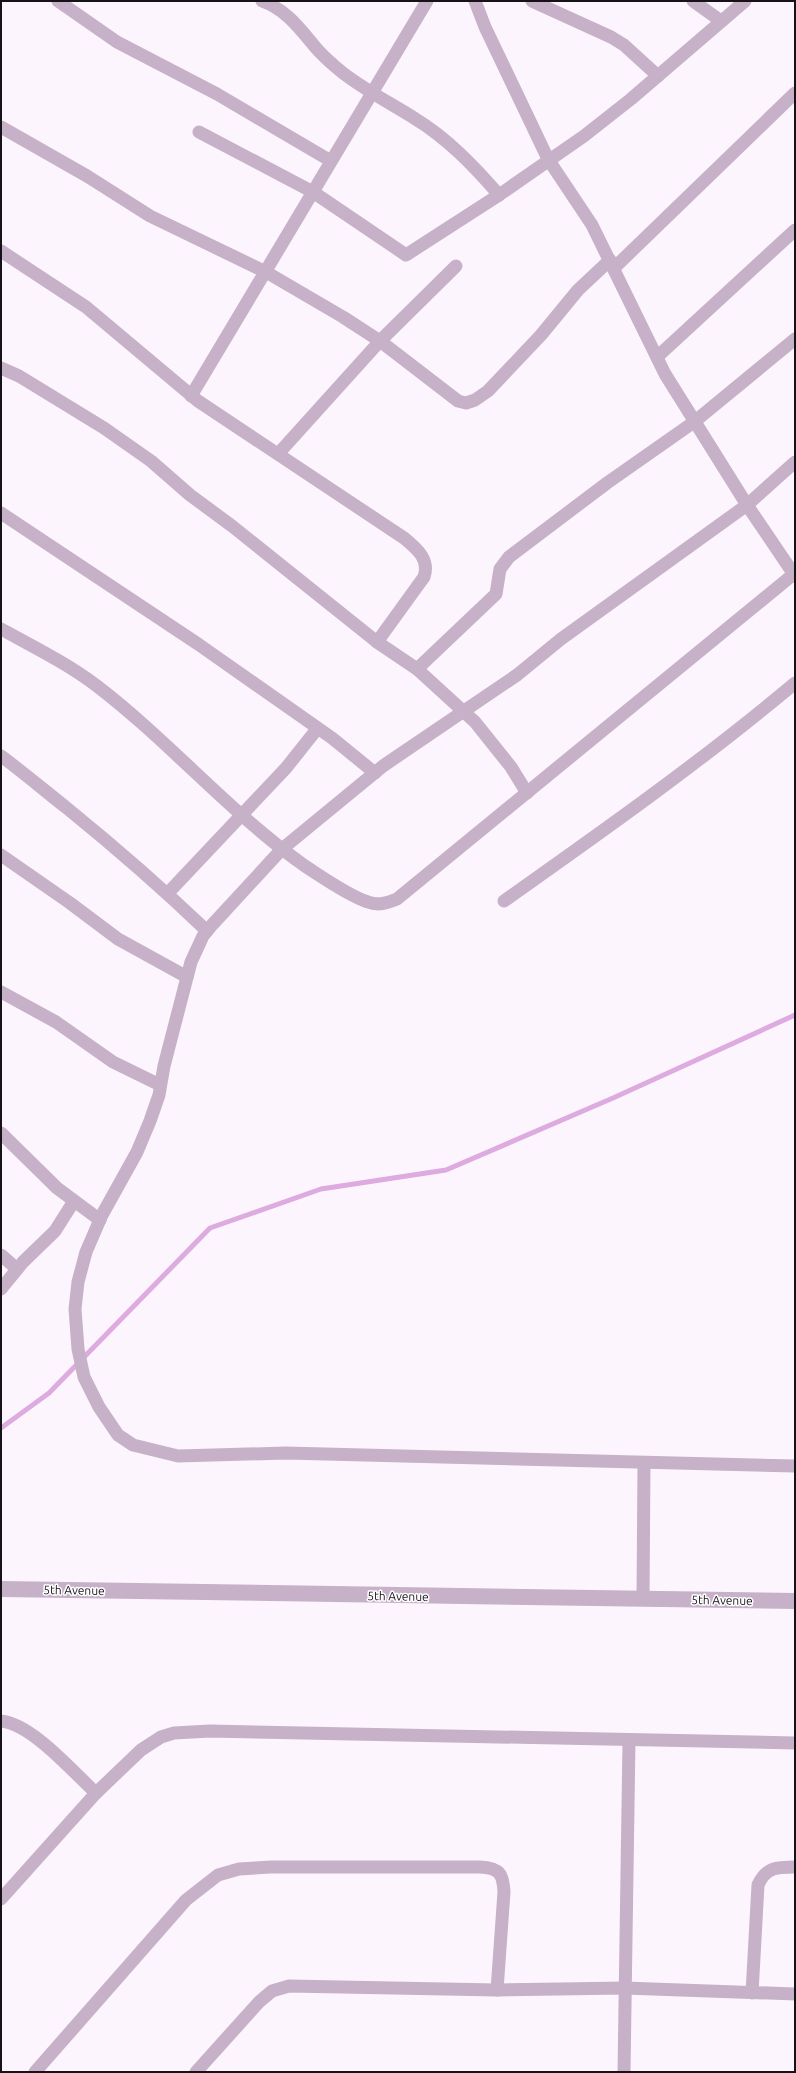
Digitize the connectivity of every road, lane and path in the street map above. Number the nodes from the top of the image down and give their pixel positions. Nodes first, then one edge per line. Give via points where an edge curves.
1 (58, 1) edge
2 (262, 1) edge
3 (427, 1) edge
4 (475, 1) edge
5 (532, 1) edge
6 (693, 1) edge
7 (745, 1) edge
8 (721, 21) junction
9 (658, 76) junction
10 (371, 93) junction
11 (795, 93) edge
12 (1, 127) edge
13 (199, 132) dead end
14 (548, 159) junction
15 (331, 161) junction
16 (313, 192) junction
17 (499, 195) junction
18 (795, 230) edge
19 (1, 251) edge
20 (612, 264) junction
21 (456, 266) dead end
22 (266, 272) junction
23 (795, 339) edge
24 (380, 342) junction
25 (657, 357) junction
26 (1, 368) edge
27 (191, 396) junction
28 (694, 422) junction
29 (278, 454) junction
30 (795, 462) edge
31 (747, 505) junction
32 (1, 513) edge
33 (795, 575) edge
34 (1, 629) edge
35 (377, 642) junction
36 (417, 669) junction
37 (795, 683) edge
38 (464, 711) junction
39 (318, 729) junction
40 (1, 756) edge
41 (375, 773) junction
42 (527, 793) junction
43 (242, 816) junction
44 (282, 849) junction
45 (1, 854) edge
46 (168, 893) junction
47 (504, 901) dead end
48 (207, 931) junction
49 (187, 977) junction
50 (1, 992) edge
51 (160, 1085) junction
52 (1, 1133) edge
53 (74, 1201) junction
54 (100, 1220) junction
55 (1, 1255) edge
56 (17, 1269) junction
57 (1, 1289) edge
58 (644, 1463) junction
59 (795, 1466) edge
60 (1, 1589) edge
61 (643, 1599) junction
62 (795, 1602) edge
63 (1, 1721) edge
64 (629, 1740) junction
65 (795, 1743) edge
66 (96, 1794) junction
67 (795, 1867) edge
68 (1, 1898) edge
69 (626, 1988) junction
70 (497, 1990) junction
71 (752, 1993) junction
72 (795, 1994) edge
73 (35, 2072) edge
74 (196, 2072) edge
75 (624, 2072) edge

1 - 15 street via 116,42 217,94
2 - 10 street via 278,8 289,17 330,62
3 - 10 street
4 - 14 street via 485,28
5 - 9 street via 611,37
6 - 8 street
7 - 8 street
8 - 9 street
9 - 14 street via 584,136
10 - 15 street
10 - 17 street via 416,118 471,163
11 - 20 street
12 - 22 street via 87,176 150,216
13 - 16 street
14 - 17 street
14 - 20 street via 592,225
15 - 16 street
16 - 17 street via 406,255
16 - 22 street
18 - 25 street
19 - 27 street via 86,307
20 - 24 street via 578,290 513,367 475,400 466,403 458,401
20 - 25 street
21 - 24 street
22 - 24 street
22 - 27 street
23 - 28 street
24 - 29 street
25 - 28 street
26 - 35 street via 19,376 104,428 151,461 190,495
27 - 29 street
28 - 31 street
28 - 36 street via 607,483 509,557 500,569 496,594
29 - 35 street via 404,538 422,556 426,570 424,577
30 - 31 street
31 - 33 street
31 - 38 street via 562,639 517,675
32 - 39 street via 198,644
33 - 42 street
34 - 43 street via 97,686
35 - 36 street
36 - 38 street
37 - 47 street via 733,735
38 - 41 street
38 - 42 street via 498,749
39 - 41 street
39 - 43 street
40 - 46 street
41 - 44 street
42 - 44 street via 397,899 387,903 368,902 321,876
43 - 44 street
43 - 46 street
44 - 48 street
45 - 49 street via 118,939
46 - 48 street
48 - 49 street via 191,962
49 - 51 street
50 - 51 street via 56,1022 113,1062
51 - 54 street via 150,1121 137,1152
52 - 53 street via 32,1166
53 - 54 street
53 - 56 street via 55,1231
54 - 58 street via 86,1252 78,1282 75,1308 78,1350 84,1377 99,1407 118,1435 127,1443 178,1456 286,1453
55 - 56 street
56 - 57 street
58 - 59 street
58 - 61 street
60 - 61 street, 5th Avenue
61 - 62 street, 5th Avenue
63 - 66 street via 16,1724 30,1732
64 - 65 street
64 - 66 street via 182,1731 168,1735 141,1750
64 - 69 street
66 - 68 street
67 - 71 street via 780,1867 769,1871 762,1875 758,1885
69 - 70 street
69 - 71 street
69 - 75 street
70 - 73 street via 504,1892 503,1877 496,1870 480,1867 239,1869 218,1875 186,1900
70 - 74 street via 289,1986 277,1989 259,2002
71 - 72 street

